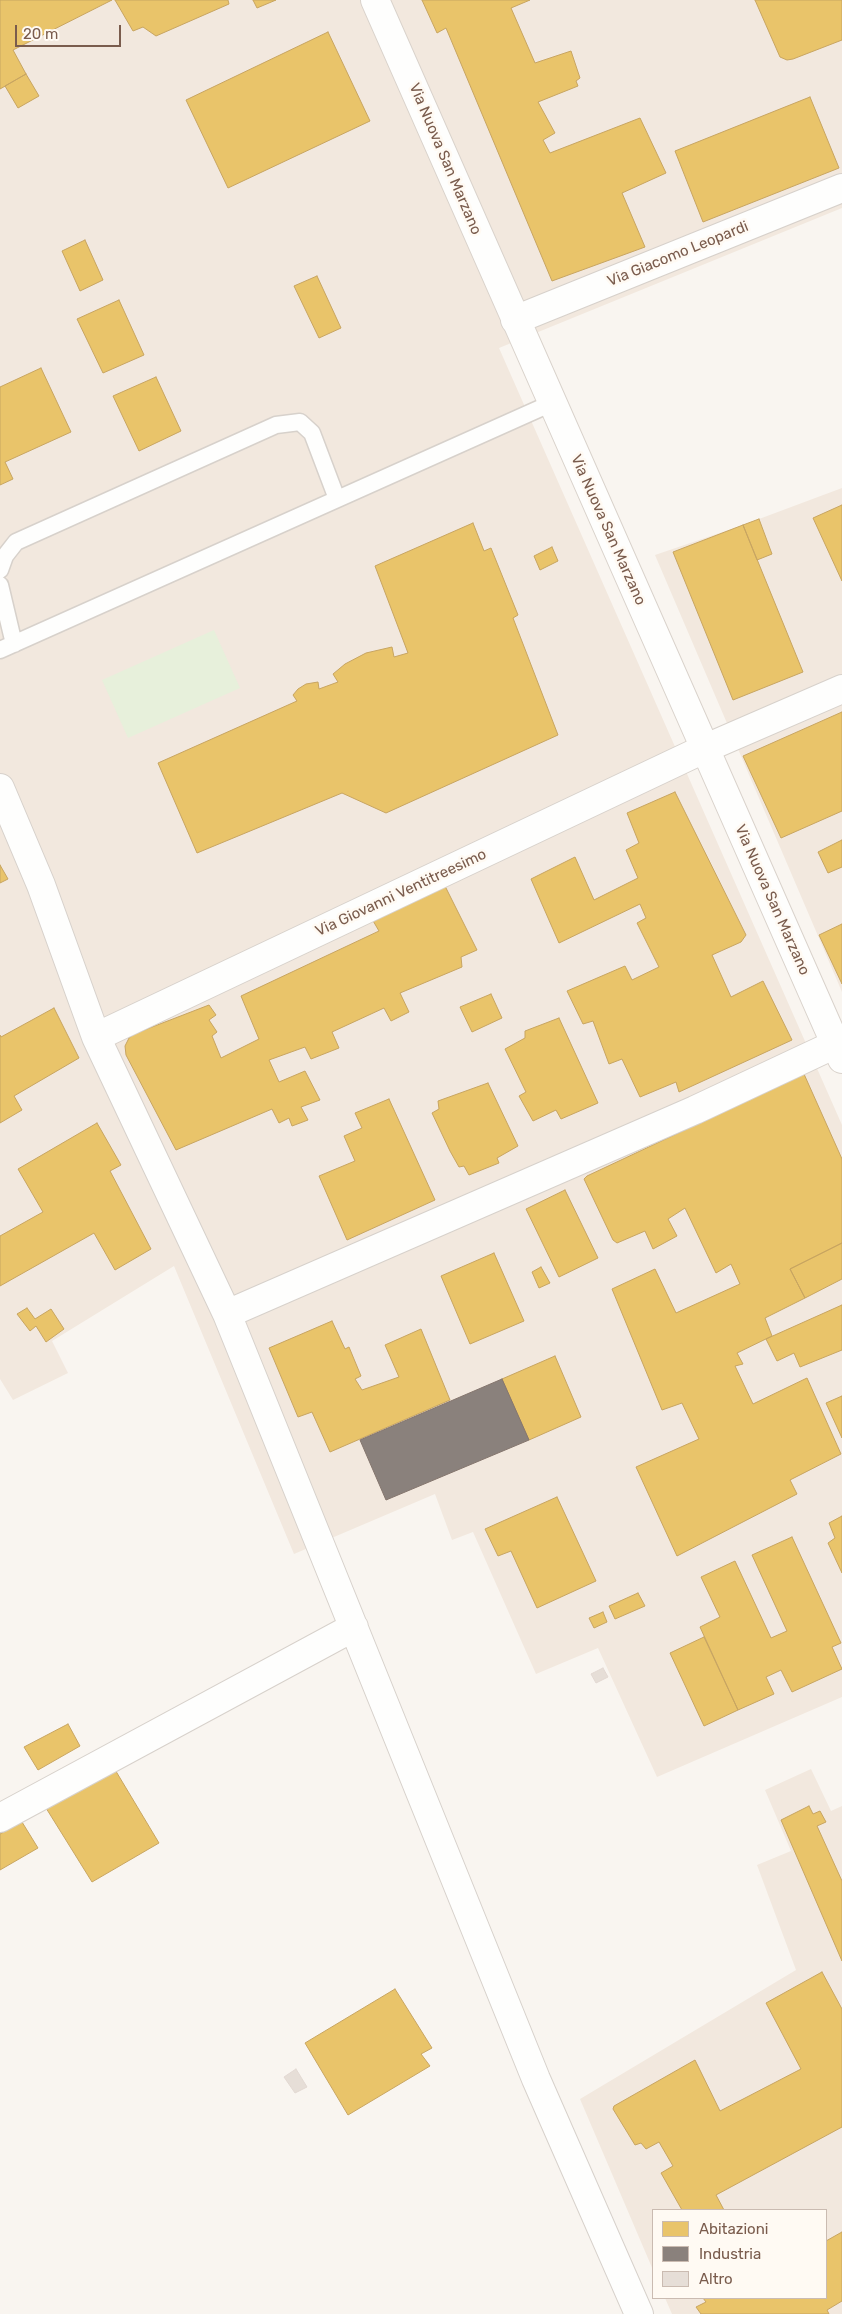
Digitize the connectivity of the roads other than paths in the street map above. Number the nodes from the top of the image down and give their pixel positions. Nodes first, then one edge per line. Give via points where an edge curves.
1 (375, 0) edge
2 (842, 188) edge
3 (515, 320) junction
4 (552, 403) junction
5 (337, 499) junction
6 (0, 570) edge
7 (0, 585) edge
8 (7, 647) edge
9 (842, 688) edge
10 (706, 748) junction
11 (0, 788) edge
12 (96, 1037) junction
13 (840, 1048) edge
14 (227, 1314) junction
15 (354, 1627) junction
16 (0, 1818) edge
17 (639, 2314) edge

1 - 3 street, Via Nuova San Marzano
2 - 3 street, Via Giacomo Leopardi
3 - 4 street, Via Nuova San Marzano
4 - 5 lane
4 - 10 street, Via Nuova San Marzano
5 - 6 lane via 312,433 300,422 276,425 16,542 4,556
5 - 8 lane
7 - 8 lane
9 - 10 street, Via Giovanni Ventitreesimo
10 - 12 street, Via Giovanni Ventitreesimo
10 - 13 street, Via Nuova San Marzano
11 - 12 street via 41,885
12 - 14 street
13 - 14 street
14 - 15 street
15 - 16 street
15 - 17 street via 536,2079

